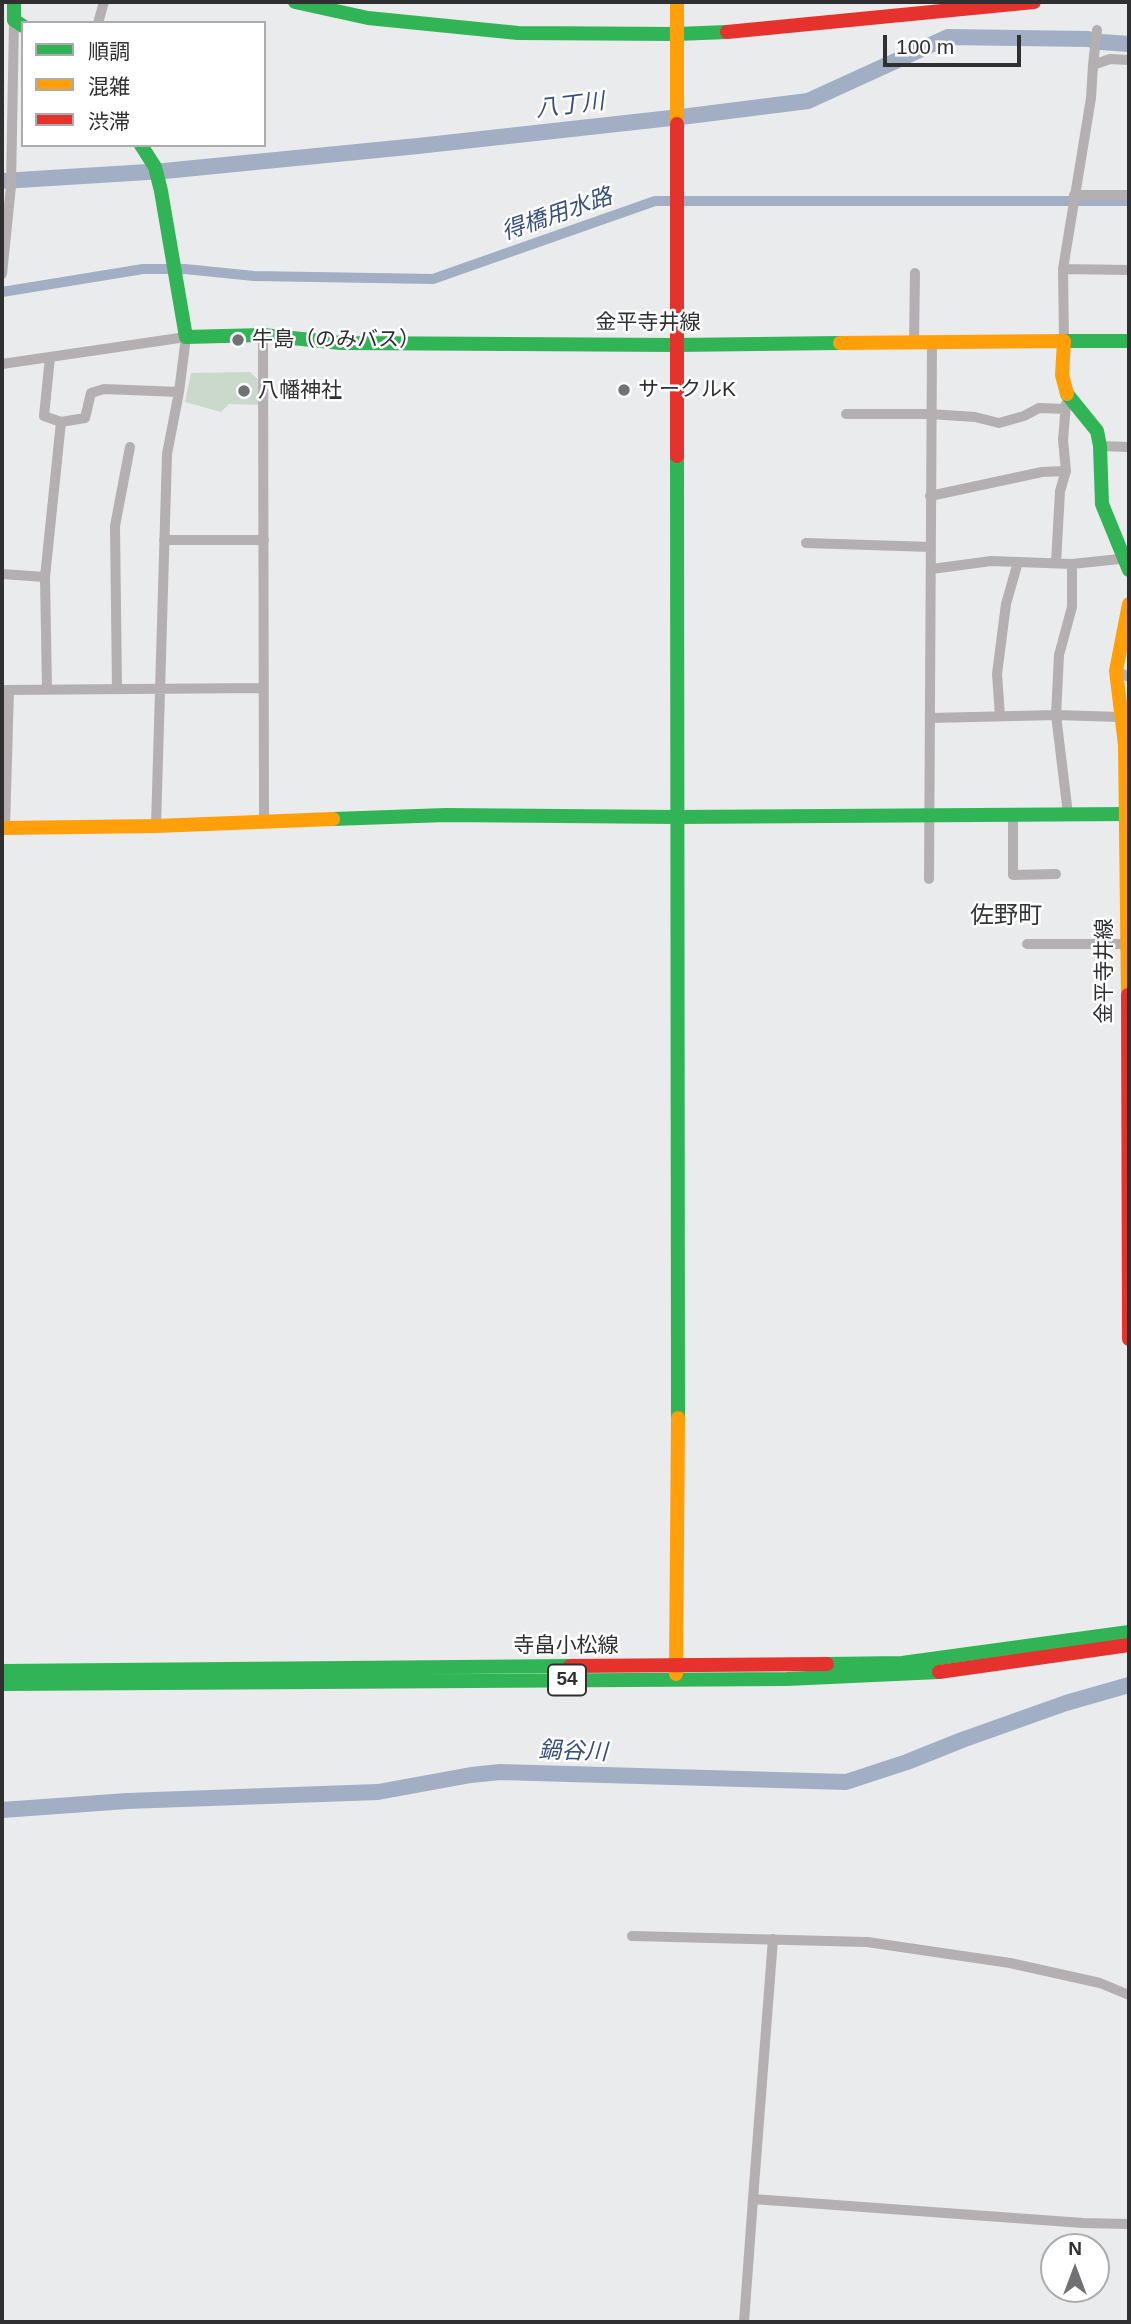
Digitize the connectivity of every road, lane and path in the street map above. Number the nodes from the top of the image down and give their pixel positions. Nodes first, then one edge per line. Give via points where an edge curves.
1 (14, 2) edge
2 (104, 2) edge
3 (295, 2) edge
4 (677, 2) edge
5 (1034, 2) edge
6 (99, 21) edge
7 (18, 23) edge
8 (1097, 30) dead end
9 (677, 34) junction
10 (1129, 60) edge
11 (1093, 65) junction
12 (7, 117) edge
13 (142, 147) edge
14 (7, 150) edge
15 (1129, 195) edge
16 (1074, 199) junction
17 (3, 232) edge
18 (1063, 269) junction
19 (1129, 270) edge
20 (915, 273) dead end
21 (2, 274) edge
22 (264, 335) junction
23 (186, 337) junction
24 (1064, 341) junction
25 (1129, 341) edge
26 (932, 343) junction
27 (914, 344) junction
28 (676, 345) junction
29 (50, 357) junction
30 (2, 364) edge
31 (180, 392) junction
32 (1066, 402) junction
33 (846, 414) dead end
34 (930, 414) junction
35 (61, 422) junction
36 (1100, 446) junction
37 (130, 447) dead end
38 (1129, 447) edge
39 (1066, 471) junction
40 (930, 496) junction
41 (164, 540) junction
42 (264, 540) junction
43 (806, 543) dead end
44 (931, 547) junction
45 (1018, 562) junction
46 (1128, 562) edge
47 (1056, 564) junction
48 (1072, 564) junction
49 (932, 569) junction
50 (2, 574) edge
51 (45, 577) junction
52 (1129, 604) edge
53 (1123, 674) edge
54 (159, 688) junction
55 (264, 688) junction
56 (117, 689) junction
57 (5, 690) edge
58 (47, 690) junction
59 (1056, 715) junction
60 (1000, 716) junction
61 (1120, 717) junction
62 (931, 718) junction
63 (1127, 743) edge
64 (1013, 814) junction
65 (1068, 814) junction
66 (1128, 814) edge
67 (930, 816) junction
68 (676, 817) junction
69 (264, 822) junction
70 (156, 826) junction
71 (3, 828) edge
72 (1055, 874) dead end
73 (929, 880) dead end
74 (1027, 944) dead end
75 (1126, 944) junction
76 (1129, 1339) edge
77 (1129, 1632) edge
78 (1129, 1645) edge
79 (2, 1671) edge
80 (676, 1672) junction
81 (2, 1684) edge
82 (632, 1936) dead end
83 (773, 1939) junction
84 (1129, 1995) edge
85 (753, 2199) junction
86 (1129, 2224) edge
87 (744, 2322) edge

1 - 7 main road
2 - 6 street
3 - 9 main road via 368,18 518,33
4 - 9 main road
5 - 9 main road
7 - 12 street
8 - 11 street
9 - 28 main road
10 - 11 street via 1110,59
11 - 16 street
12 - 14 street
13 - 23 main road via 155,167 161,191
14 - 17 street via 11,186
15 - 16 street
16 - 18 street
17 - 21 street
18 - 19 street
18 - 24 street
20 - 27 street
22 - 23 main road, 金平寺井線
22 - 28 main road, 金平寺井線 via 341,343
22 - 42 street
23 - 29 street
23 - 31 street
24 - 25 main road, 金平寺井線
24 - 26 main road, 金平寺井線
24 - 32 main road
26 - 27 main road, 金平寺井線
26 - 34 street
27 - 28 main road, 金平寺井線
28 - 68 main road
29 - 30 street
29 - 35 street via 44,416
31 - 35 street via 104,389 91,393 85,418
31 - 41 street via 167,454
32 - 34 street via 999,423 975,416
32 - 36 main road via 1097,431
32 - 39 street
33 - 34 street
34 - 40 street
35 - 51 street
36 - 38 street
36 - 46 main road via 1102,504
37 - 56 street via 115,527
39 - 40 street
39 - 47 street via 1060,491
40 - 44 street
41 - 42 street
41 - 54 street
42 - 55 street
43 - 44 street
44 - 49 street
45 - 47 street
45 - 49 street
45 - 60 street via 1006,604 997,674
46 - 48 street
47 - 48 street
48 - 59 street via 1072,607 1059,655
49 - 62 street
50 - 51 street
51 - 58 street
52 - 53 main road, 金平寺井線
53 - 61 main road, 金平寺井線
54 - 55 street
54 - 56 street
54 - 70 street
55 - 69 street
56 - 58 street
57 - 58 street
57 - 71 street
59 - 60 street
59 - 61 street
59 - 65 street
60 - 62 street
61 - 63 main road, 金平寺井線
62 - 67 street
63 - 66 main road, 金平寺井線
64 - 65 main road
64 - 67 main road
64 - 72 street via 1013,875
65 - 66 main road
66 - 75 main road, 金平寺井線
67 - 68 main road
67 - 73 street
68 - 69 main road via 446,815
68 - 80 main road
69 - 70 main road
70 - 71 main road
74 - 75 street
75 - 76 main road, 金平寺井線
77 - 80 main road, 寺畠小松線 / 54 via 902,1663
78 - 80 main road, 寺畠小松線 / 54 via 895,1675 787,1679
79 - 80 main road, 寺畠小松線 / 54
80 - 81 main road, 寺畠小松線 / 54
82 - 83 street
83 - 84 street via 867,1942 969,1956 1100,1983
83 - 85 street
85 - 86 street
85 - 87 street

